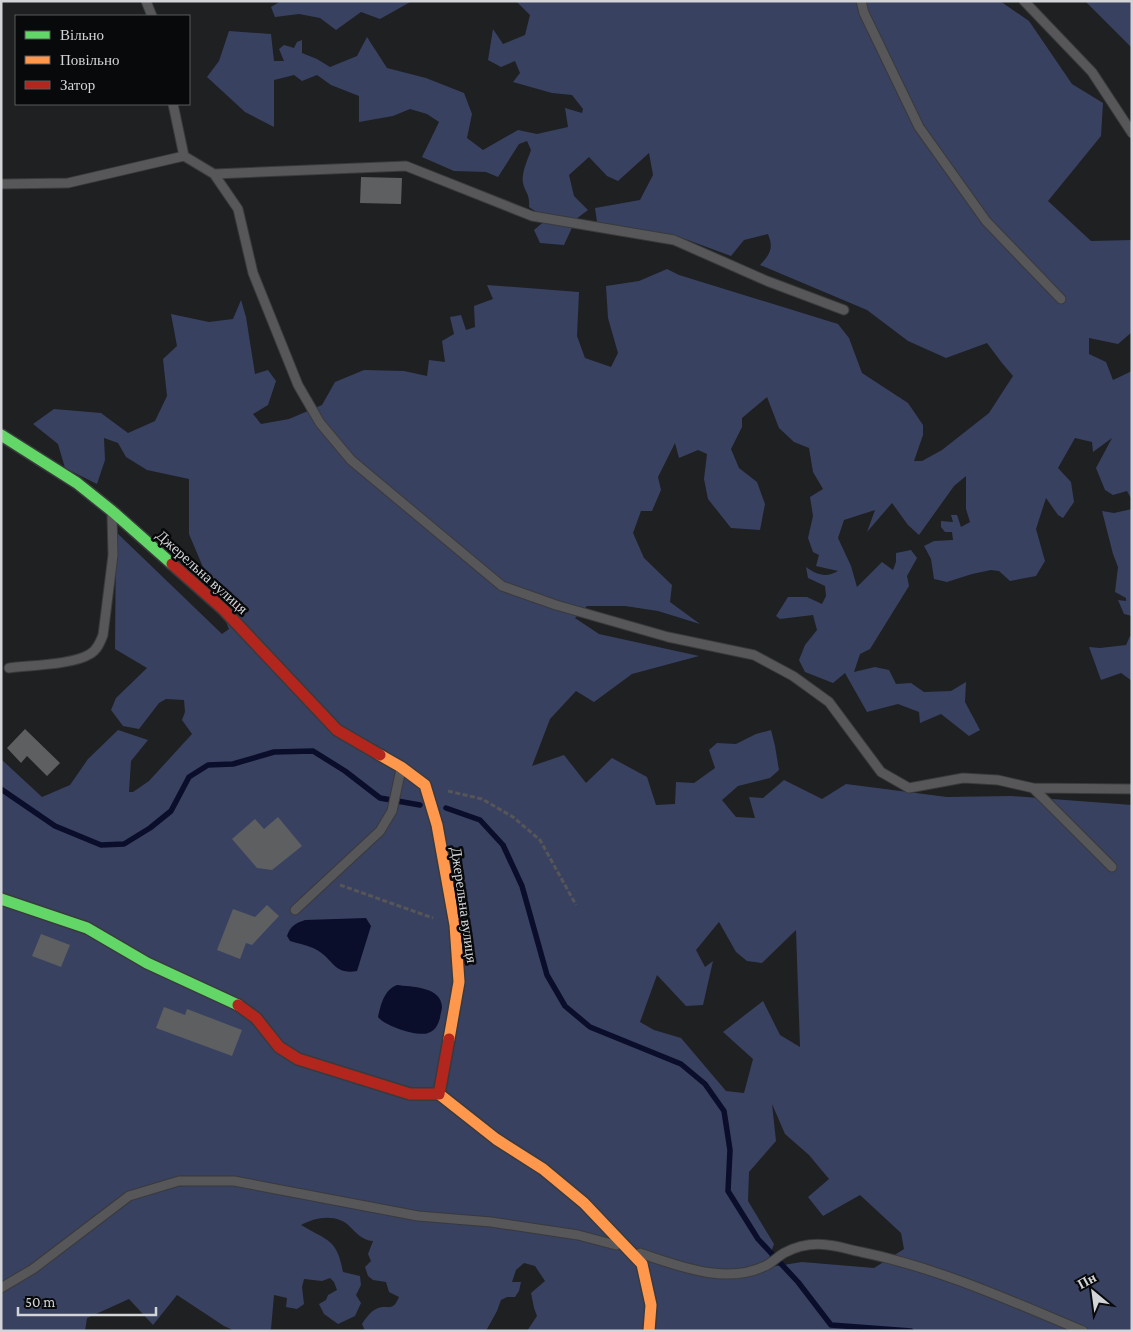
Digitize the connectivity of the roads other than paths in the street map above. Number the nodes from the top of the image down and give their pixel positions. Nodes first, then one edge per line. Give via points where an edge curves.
1 (146, 1) edge
2 (861, 1) edge
3 (1024, 1) edge
4 (152, 15) edge
5 (173, 105) edge
6 (1132, 133) edge
7 (184, 156) junction
8 (214, 174) junction
9 (1, 184) edge
10 (1061, 299) dead end
11 (844, 310) dead end
12 (1, 435) edge
13 (112, 511) junction
14 (9, 668) dead end
15 (401, 767) junction
16 (1033, 788) junction
17 (1132, 788) edge
18 (1112, 867) dead end
19 (1, 899) edge
20 (295, 910) dead end
21 (439, 1094) junction
22 (627, 1248) junction
23 (1, 1288) edge
24 (649, 1331) edge
25 (1083, 1331) edge

1 - 4 lane
2 - 10 lane via 919,127 986,221
3 - 6 lane via 1092,72
5 - 7 lane
7 - 8 lane
7 - 9 lane via 68,182
8 - 11 lane via 406,166 532,216 674,240 767,281
8 - 16 lane via 238,209 253,273 298,386 320,423 351,460 502,586 556,606 668,637 754,655 793,676 829,702 881,772 909,788 963,778 998,780
12 - 13 street, Джерельна вулиця via 77,483
13 - 14 lane via 113,555 103,636 98,647 69,661
13 - 15 street, Джерельна вулиця via 223,609 337,730
15 - 20 lane via 392,811 380,831
15 - 21 street, Джерельна вулиця via 425,785 437,825 455,925 459,982
16 - 17 lane
16 - 18 lane
19 - 21 street via 87,928 147,963 233,1002 256,1018 280,1047 298,1059 410,1094
21 - 22 street via 496,1139 544,1169 584,1203
22 - 23 lane via 578,1235 491,1222 418,1216 234,1181 179,1181 129,1196 34,1269
22 - 24 street via 642,1264 650,1306
22 - 25 lane via 713,1274 745,1273 806,1245 827,1245 897,1259 972,1285

